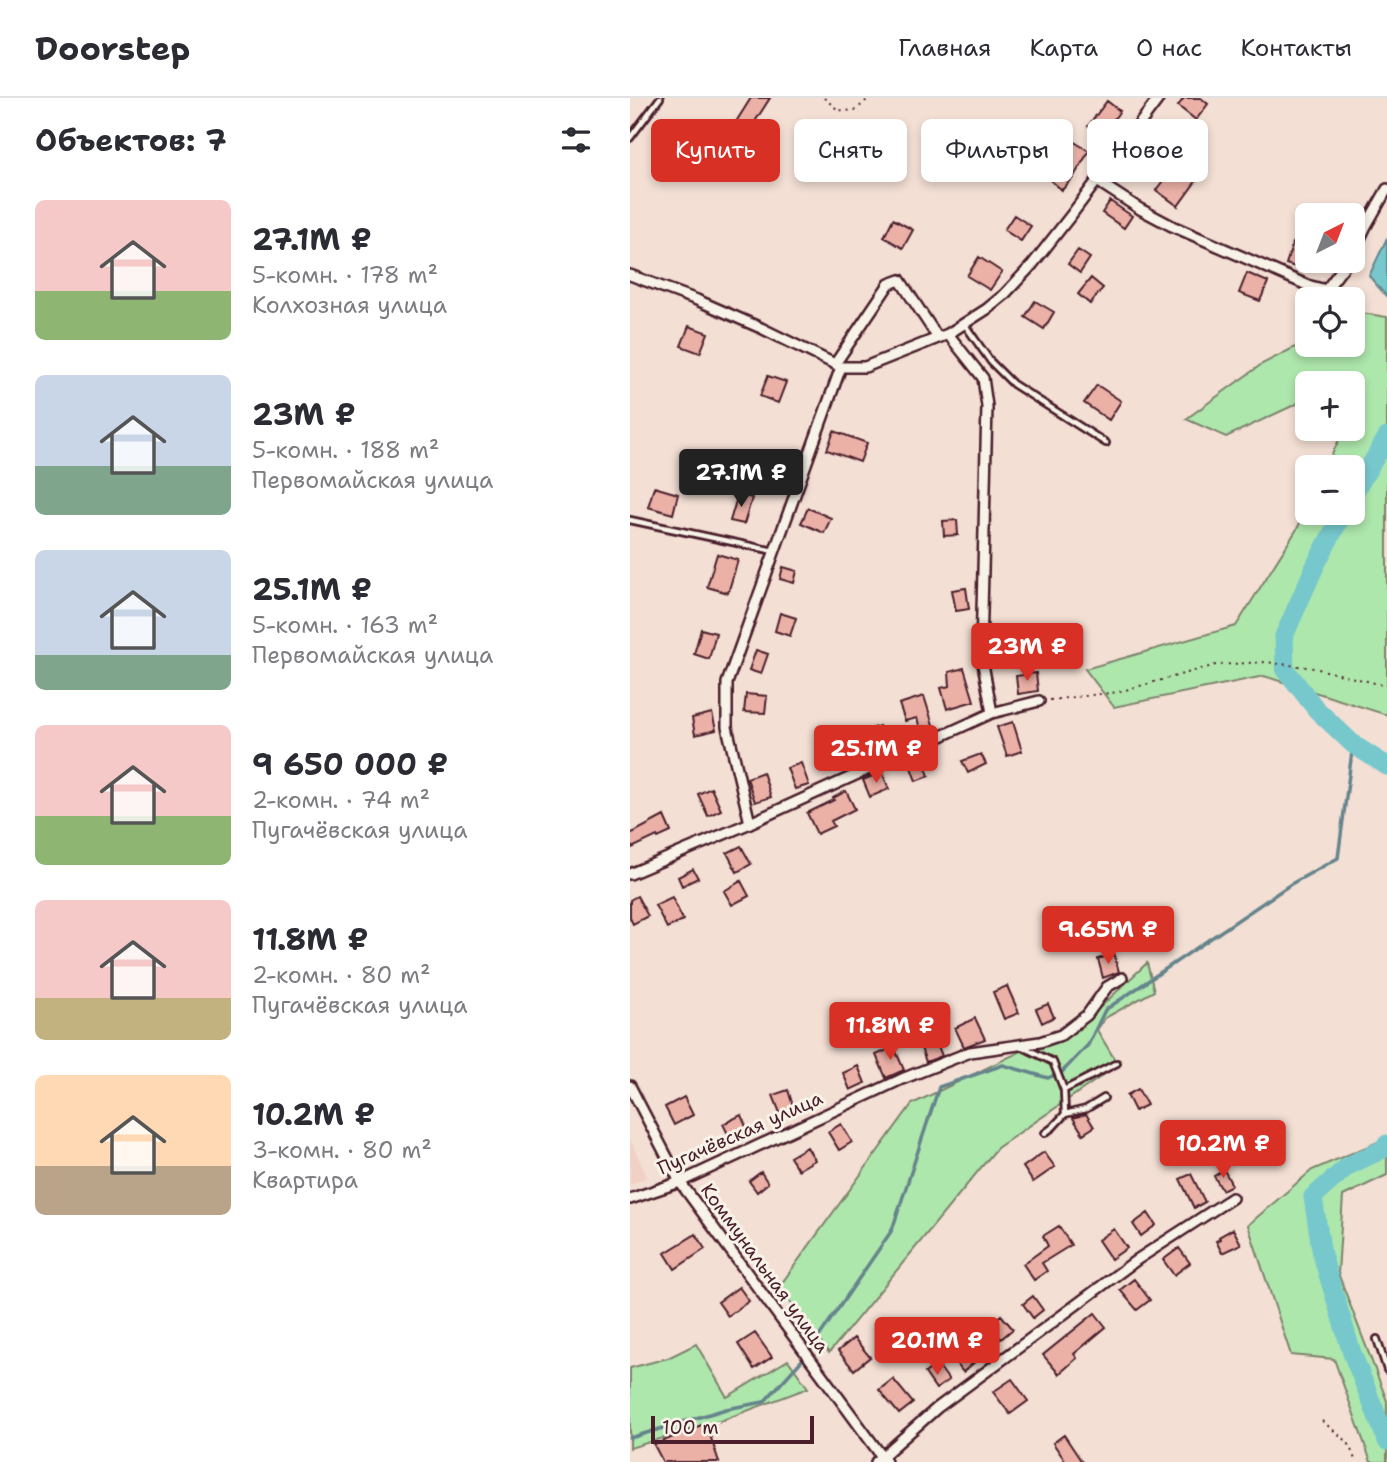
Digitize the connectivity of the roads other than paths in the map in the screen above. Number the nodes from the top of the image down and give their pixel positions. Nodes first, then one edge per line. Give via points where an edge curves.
1 (660, 98) edge
2 (1159, 98) edge
3 (1143, 119) edge
4 (630, 138) edge
5 (1096, 182) edge
6 (1099, 182) edge
7 (1387, 189) edge
8 (1365, 228) edge
9 (1339, 273) edge
10 (630, 275) edge
11 (964, 324) junction
12 (948, 334) junction
13 (938, 338) junction
14 (838, 366) junction
15 (1106, 443) dead end
16 (630, 520) edge
17 (774, 551) junction
18 (1039, 701) road end
19 (992, 713) junction
20 (750, 823) junction
21 (630, 874) edge
22 (1122, 978) dead end
23 (1019, 1045) junction
24 (1117, 1063) dead end
25 (630, 1086) edge
26 (1064, 1090) junction
27 (1104, 1098) dead end
28 (1065, 1114) junction
29 (1045, 1133) dead end
30 (680, 1182) junction
31 (1232, 1198) dead end
32 (630, 1199) edge
33 (1377, 1339) dead end
34 (1387, 1370) edge
35 (882, 1460) edge

1 - 4 lane
2 - 3 street
5 - 11 street via 1032,265 987,309
6 - 9 street via 1172,226 1307,285 1326,290
7 - 8 street
10 - 14 street via 761,328
11 - 12 street
11 - 15 lane via 990,362 1013,384
12 - 13 street
12 - 19 street via 983,379 987,406 981,653
13 - 14 street via 865,367
13 - 14 street via 900,280 889,284
14 - 17 street
16 - 17 lane
17 - 20 street via 727,682 727,727
18 - 19 street
19 - 20 street
20 - 21 street
22 - 23 street, Пугачёвская улица via 1107,987 1087,1015 1061,1035
23 - 26 lane via 1054,1062
23 - 30 street, Пугачёвская улица via 970,1052 902,1079
24 - 26 lane
25 - 30 street, Коммунальная улица
26 - 28 lane
27 - 28 lane
28 - 29 lane
30 - 32 street, Пугачёвская улица
30 - 35 street, Коммунальная улица
31 - 35 street via 1138,1259 937,1408
33 - 34 lane

